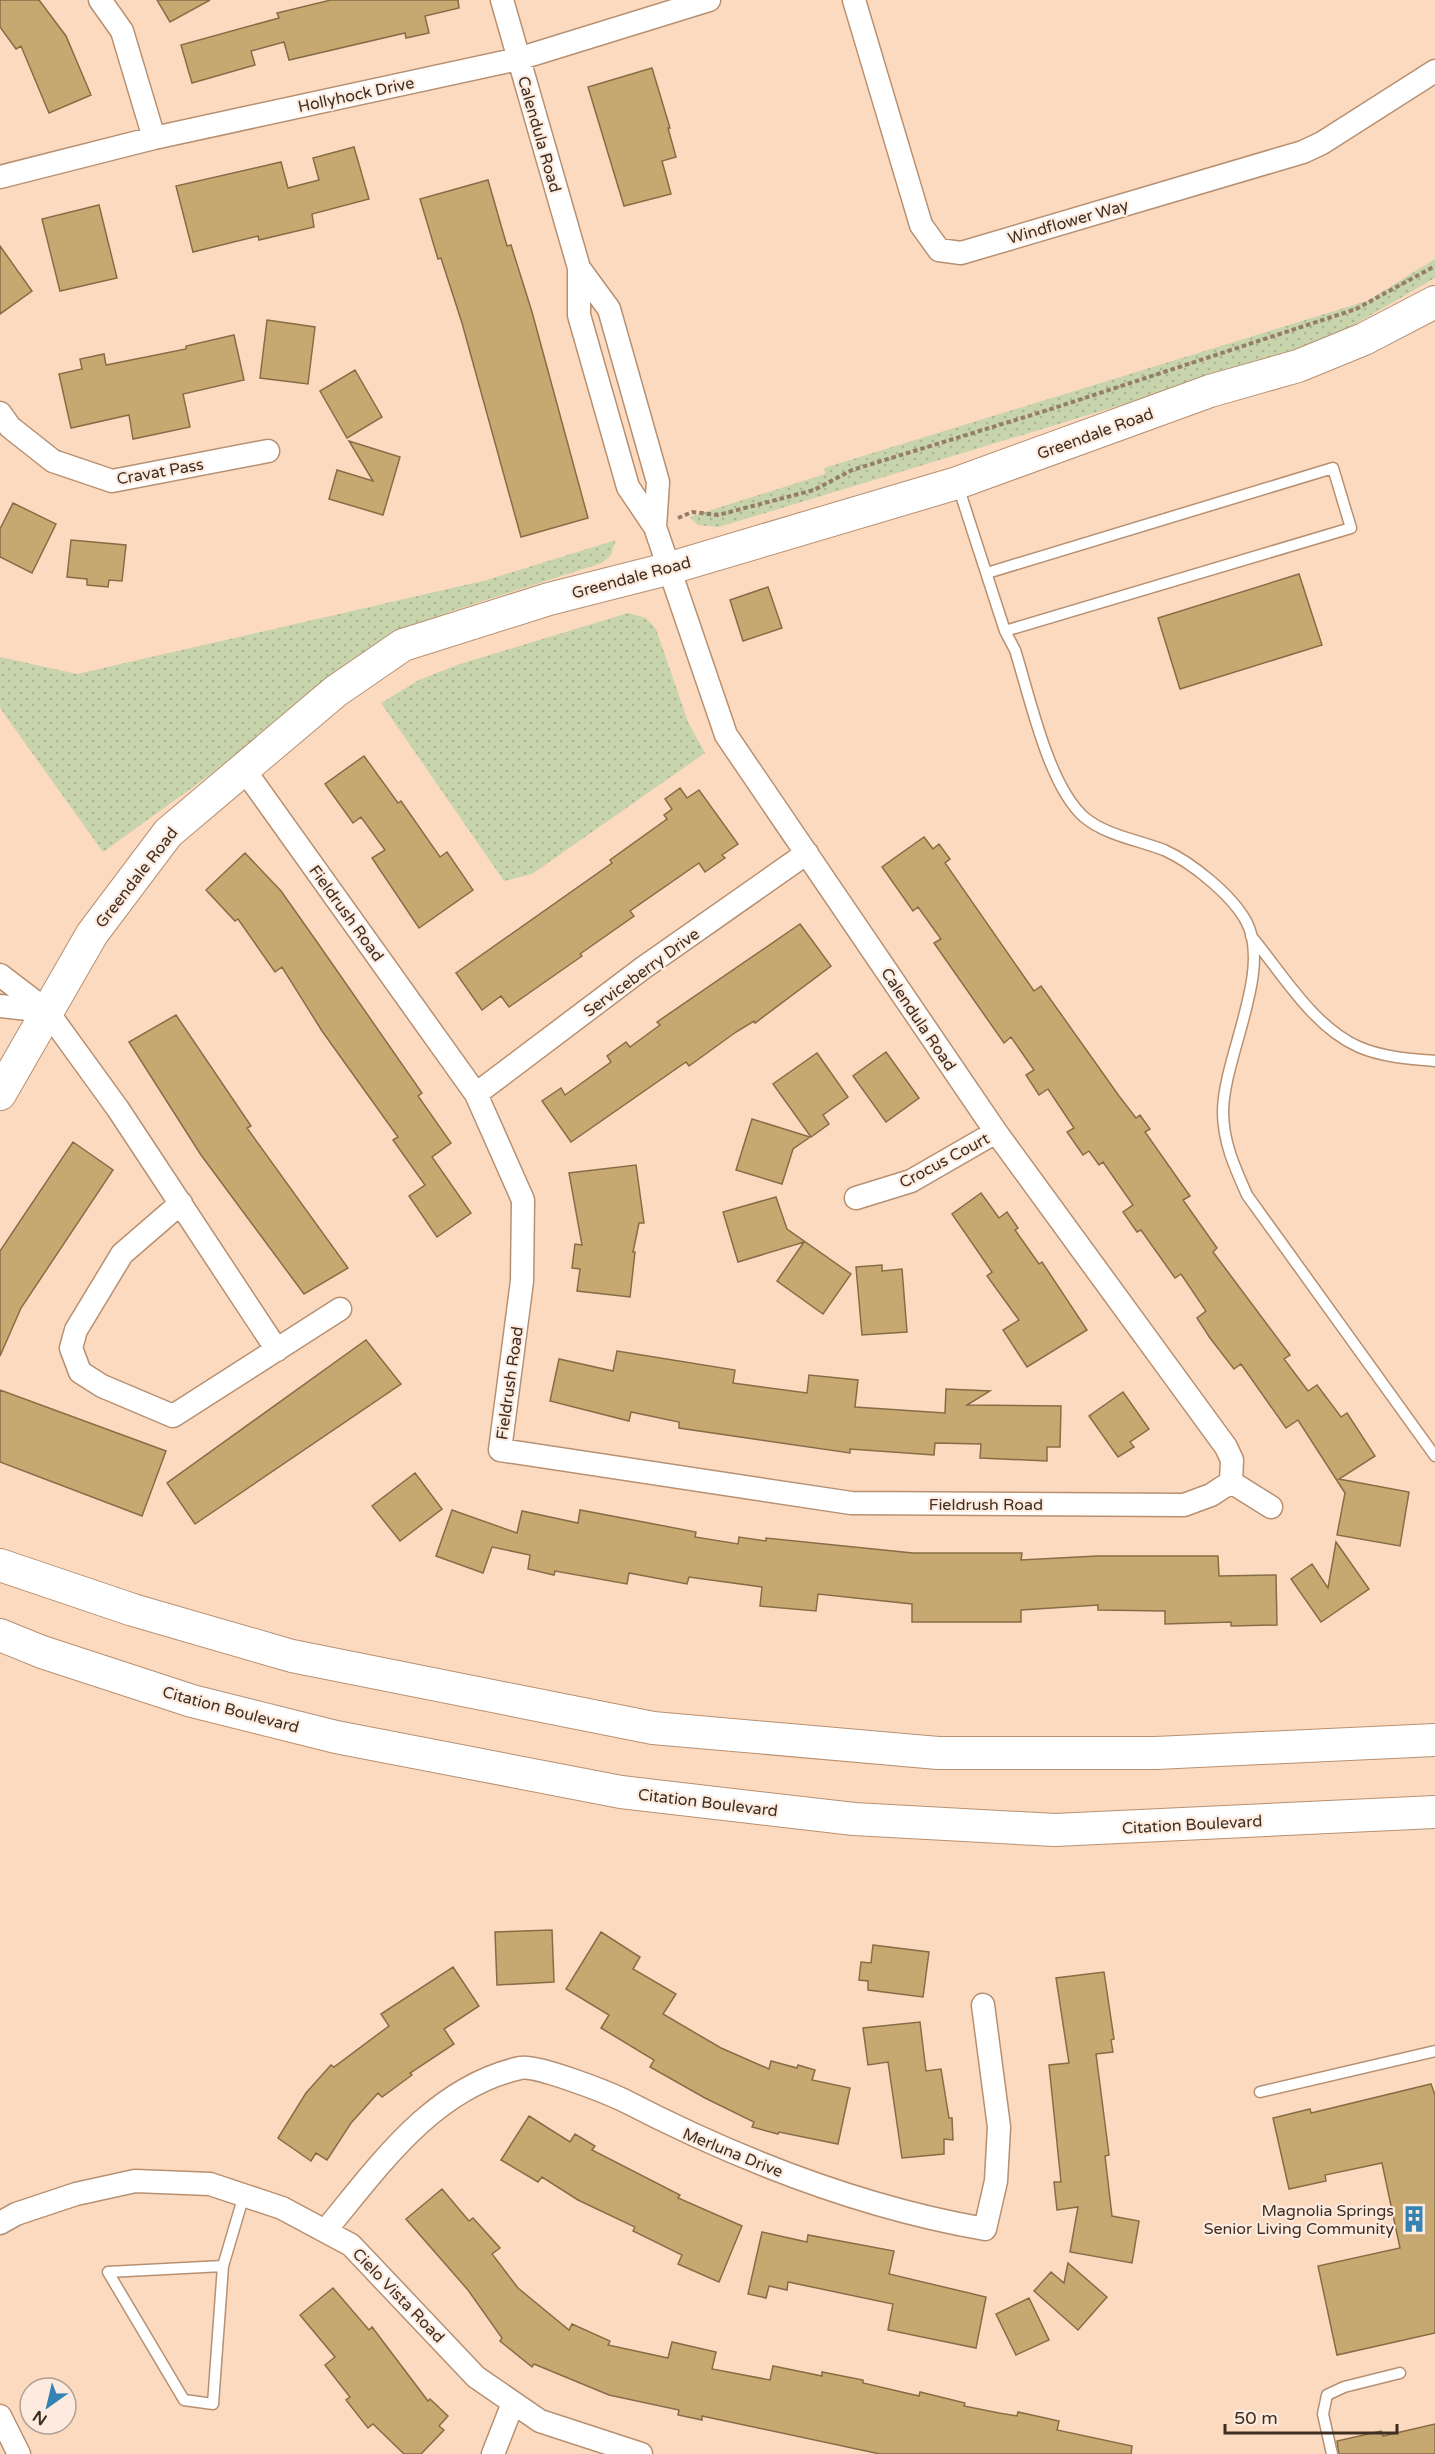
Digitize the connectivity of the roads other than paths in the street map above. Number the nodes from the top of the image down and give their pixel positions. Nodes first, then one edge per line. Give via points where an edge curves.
1 (100, 0) edge
2 (502, 0) edge
3 (709, 0) edge
4 (854, 0) edge
5 (518, 59) junction
6 (1435, 71) edge
7 (153, 138) junction
8 (0, 177) edge
9 (579, 268) junction
10 (1435, 302) edge
11 (0, 413) edge
12 (268, 451) dead end
13 (957, 483) junction
14 (655, 527) junction
15 (667, 568) junction
16 (987, 573) junction
17 (1005, 631) junction
18 (243, 768) junction
19 (807, 853) junction
20 (1251, 935) junction
21 (0, 975) edge
22 (0, 1006) edge
23 (47, 1011) junction
24 (1435, 1061) edge
25 (476, 1094) junction
26 (0, 1095) edge
27 (996, 1132) junction
28 (856, 1198) dead end
29 (181, 1203) junction
30 (340, 1309) dead end
31 (277, 1350) junction
32 (1435, 1456) edge
33 (1231, 1482) junction
34 (1271, 1507) dead end
35 (0, 1565) edge
36 (0, 1635) edge
37 (1435, 1740) edge
38 (1435, 1812) edge
39 (983, 2005) dead end
40 (1435, 2051) edge
41 (1260, 2092) dead end
42 (244, 2195) junction
43 (0, 2223) edge
44 (325, 2231) junction
45 (223, 2266) junction
46 (1400, 2373) dead end
47 (513, 2403) junction
48 (0, 2416) edge
49 (19, 2454) edge
50 (493, 2454) edge
51 (641, 2454) edge
52 (1332, 2454) edge

1 - 7 street via 122,31
2 - 5 street, Calendula Road
3 - 5 street, Hollyhock Drive
4 - 6 street, Windflower Way via 921,225 939,250 951,254 1303,152
5 - 7 street, Hollyhock Drive
5 - 9 street, Calendula Road
7 - 8 street, Hollyhock Drive
9 - 14 street, Calendula Road via 579,315 628,487
9 - 14 street, Calendula Road via 609,309 658,482
10 - 13 main road, Greendale Road via 1364,339 1298,366 1210,391
11 - 12 street, Cravat Pass via 10,427 53,461 112,481
13 - 15 main road, Greendale Road
13 - 16 lane
14 - 15 street, Calendula Road
15 - 18 main road, Greendale Road via 549,599 404,645 364,669
15 - 19 street, Calendula Road via 726,735
16 - 17 lane
16 - 17 lane via 1333,468 1352,528
17 - 20 lane via 1015,650 1056,778 1069,799 1085,817 1114,833 1166,851 1212,881 1245,920
18 - 23 main road, Greendale Road via 168,833 92,934
18 - 25 street, Fieldrush Road
19 - 25 street, Serviceberry Drive via 643,968
19 - 27 street, Calendula Road
20 - 24 lane via 1325,1025 1358,1047 1404,1059
20 - 32 lane via 1250,991 1223,1111 1232,1163 1247,1195
21 - 23 street
22 - 23 street
23 - 26 main road, Greendale Road
23 - 29 street
25 - 33 street, Fieldrush Road via 523,1200 522,1281 500,1450 851,1503 1184,1505
27 - 28 street, Crocus Court via 911,1181
27 - 33 street, Calendula Road via 1226,1447 1232,1460
29 - 31 street
29 - 31 street via 123,1254 76,1330 71,1348 80,1372 102,1386 173,1416
30 - 31 street
33 - 34 street
35 - 37 main road via 133,1610 292,1656 653,1728 938,1753 1156,1753
36 - 38 main road, Citation Boulevard via 192,1701 336,1737 621,1792 854,1819 1055,1830
39 - 44 street, Merluna Drive via 999,2127 996,2181 985,2229 931,2220 766,2167 688,2134 600,2088 522,2067 468,2087 414,2126
40 - 41 lane
42 - 43 street, Cielo Vista Road via 210,2184 135,2181 76,2194
42 - 44 street, Cielo Vista Road via 282,2208
42 - 45 lane
44 - 47 street, Cielo Vista Road via 351,2245 476,2377
45 - 45 lane via 213,2404 184,2400 108,2272
46 - 52 lane via 1327,2395 1323,2414
47 - 50 street
47 - 51 street, Cielo Vista Road via 540,2421
48 - 49 street

